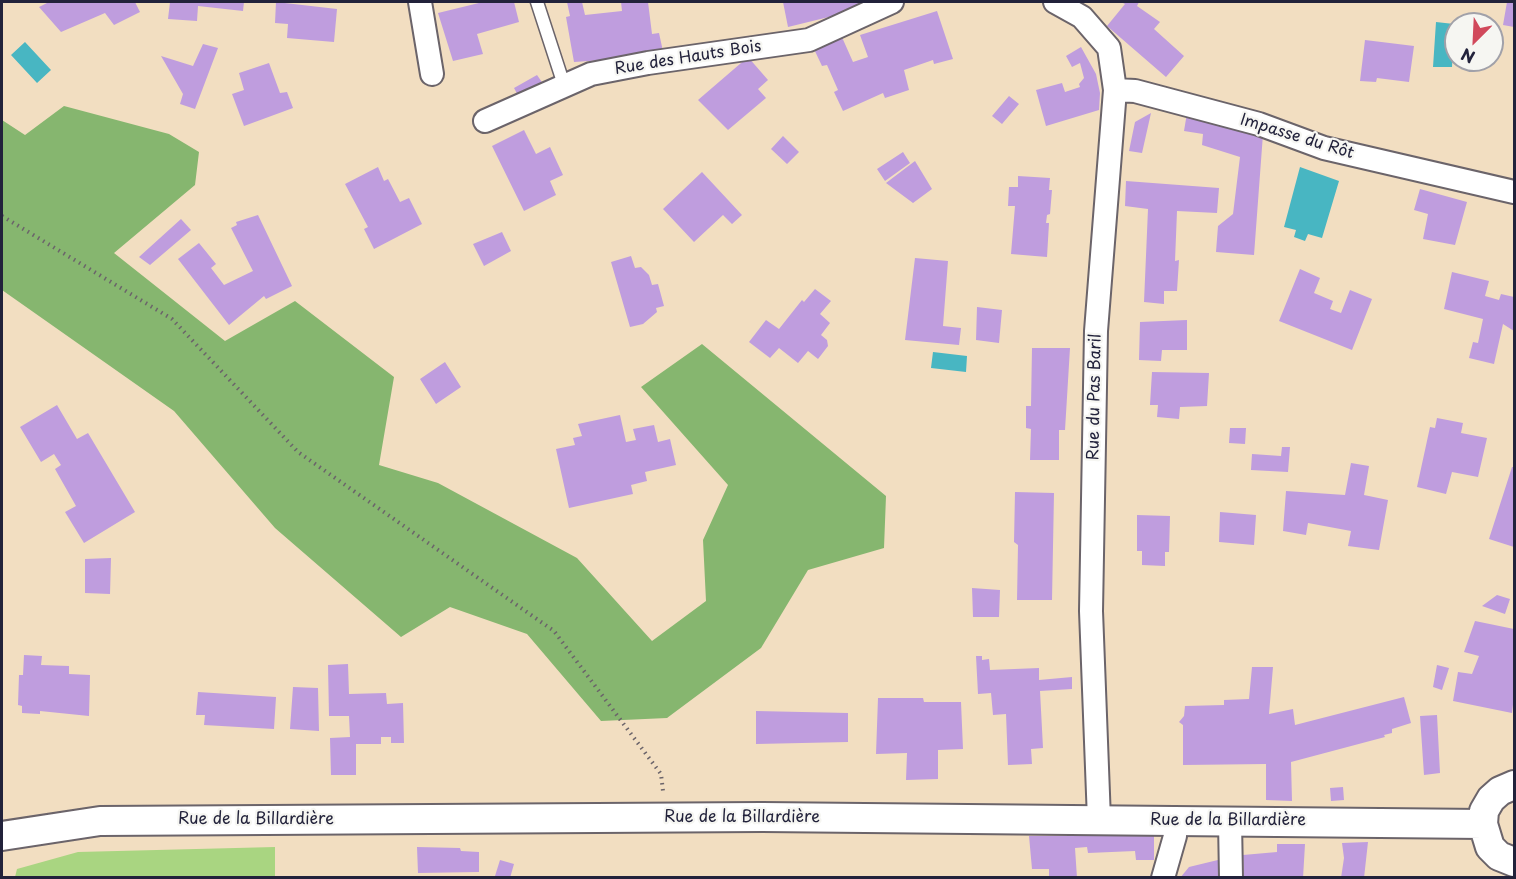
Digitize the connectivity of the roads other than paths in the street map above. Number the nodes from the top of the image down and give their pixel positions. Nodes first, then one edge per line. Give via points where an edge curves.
1 (420, 2) edge
2 (537, 2) edge
3 (892, 2) edge
4 (1055, 2) edge
5 (432, 74) dead end
6 (564, 85) junction
7 (1115, 90) junction
8 (485, 121) dead end
9 (1515, 192) edge
10 (1515, 785) edge
11 (1099, 820) junction
12 (1230, 821) junction
13 (1173, 822) junction
14 (1483, 824) junction
15 (2, 836) edge
16 (1515, 862) edge
17 (1163, 878) edge
18 (1231, 878) edge

1 - 5 street
2 - 6 lane
3 - 6 street, Rue des Hauts Bois via 809,40 648,63 591,74
4 - 7 street, Rue du Pas Baril via 1082,17 1109,48
6 - 8 street, Rue des Hauts Bois
7 - 9 street, Impasse du Rôt via 1135,91 1259,124 1324,148
7 - 11 street, Rue du Pas Baril via 1095,378 1091,611
10 - 14 street via 1491,800 1484,811
11 - 13 street, Rue de la Billardière
11 - 15 street, Rue de la Billardière via 100,821
12 - 13 street, Rue de la Billardière
12 - 14 street, Rue de la Billardière
12 - 18 street
13 - 17 street via 1175,836
14 - 16 street via 1490,847 1499,856

